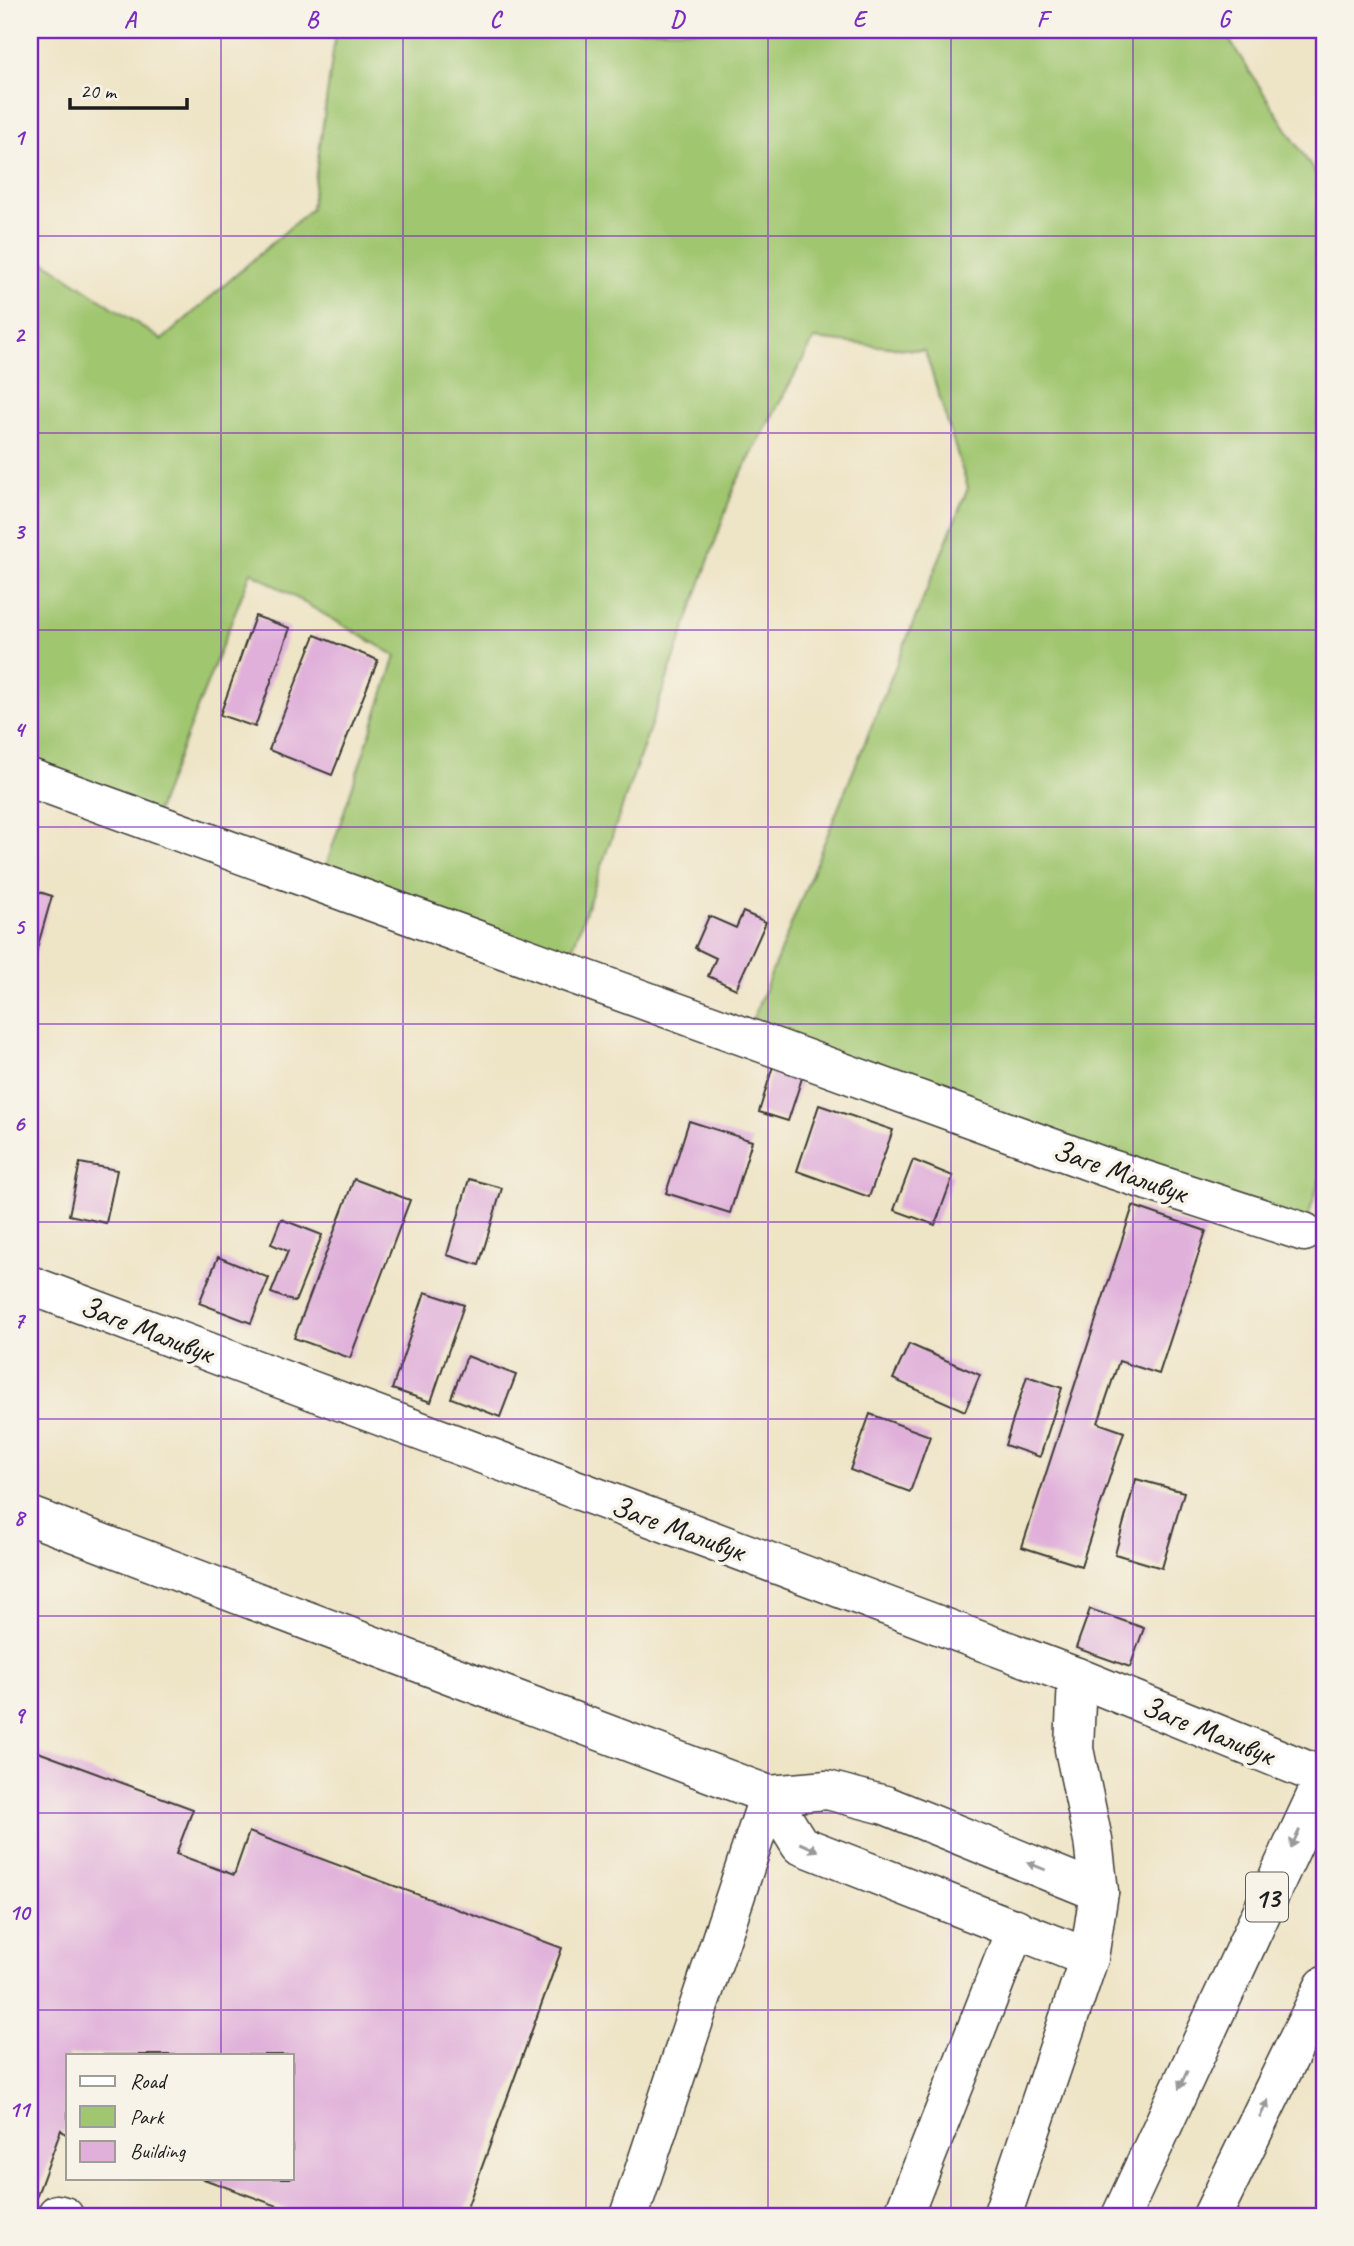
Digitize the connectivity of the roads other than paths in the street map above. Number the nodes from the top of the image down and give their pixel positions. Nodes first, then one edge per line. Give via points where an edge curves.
1 (30, 778) edge
2 (1304, 1232) dead end
3 (30, 1285) edge
4 (30, 1516) edge
5 (1077, 1677) junction
6 (1324, 1777) edge
7 (769, 1794) junction
8 (1099, 1892) junction
9 (1016, 1928) junction
10 (1089, 1958) junction
11 (1324, 1986) edge
12 (629, 2216) edge
13 (904, 2216) edge
14 (1002, 2216) edge
15 (1121, 2216) edge
16 (1212, 2216) edge

1 - 2 main road, Заге Маливук via 1079,1158
3 - 5 main road, Заге Маливук
4 - 7 main road
5 - 6 main road, Заге Маливук
5 - 8 main road via 1074,1749
6 -> 15 main road, 13
8 -> 7 main road via 885,1805 827,1790
7 -> 9 main road via 800,1844
7 - 12 main road
8 - 10 main road
9 - 10 main road
9 - 13 main road
10 - 14 main road
16 -> 11 main road

